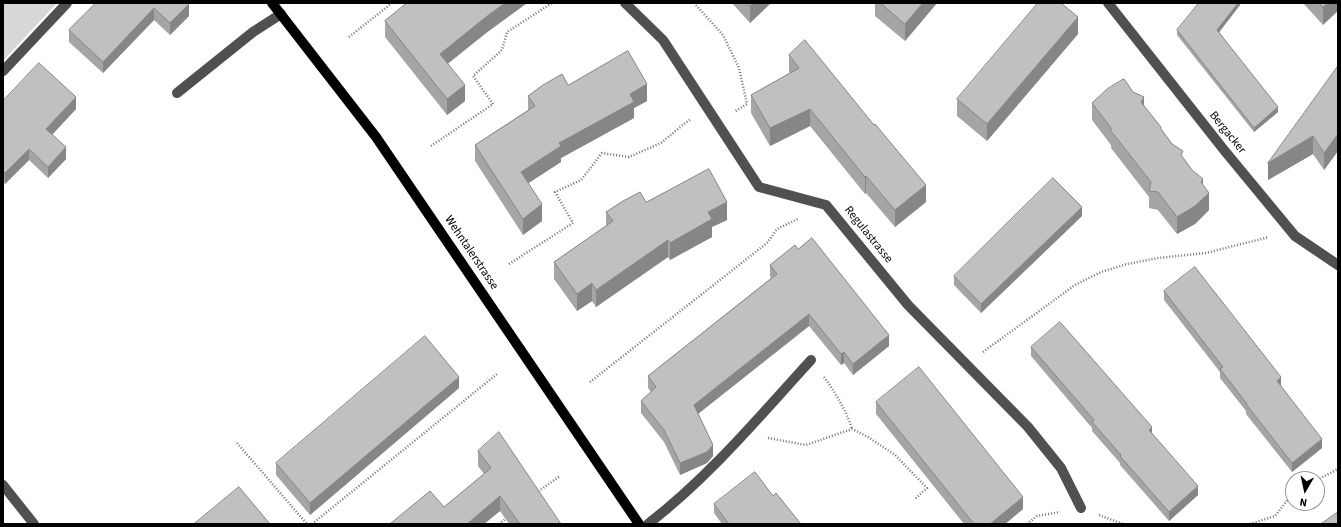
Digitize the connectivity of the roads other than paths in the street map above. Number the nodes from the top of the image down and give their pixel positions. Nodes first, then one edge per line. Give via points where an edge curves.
1 (67, 3) edge
2 (272, 3) edge
3 (625, 3) edge
4 (1108, 3) edge
5 (281, 14) junction
6 (3, 71) edge
7 (177, 93) dead end
8 (1338, 265) edge
9 (811, 360) road end
10 (3, 485) edge
11 (1081, 508) road end
12 (34, 524) edge
13 (639, 524) edge
14 (648, 524) edge

1 - 6 street
2 - 5 main road, Wehntalerstrasse
3 - 11 street, Regulastrasse via 663,40 759,187 826,205 908,305 1028,426 1061,468
4 - 8 street, Bergacker via 1295,236
5 - 7 street via 253,32
5 - 13 main road, Wehntalerstrasse via 376,137
9 - 14 street via 744,434 673,505
10 - 12 street

